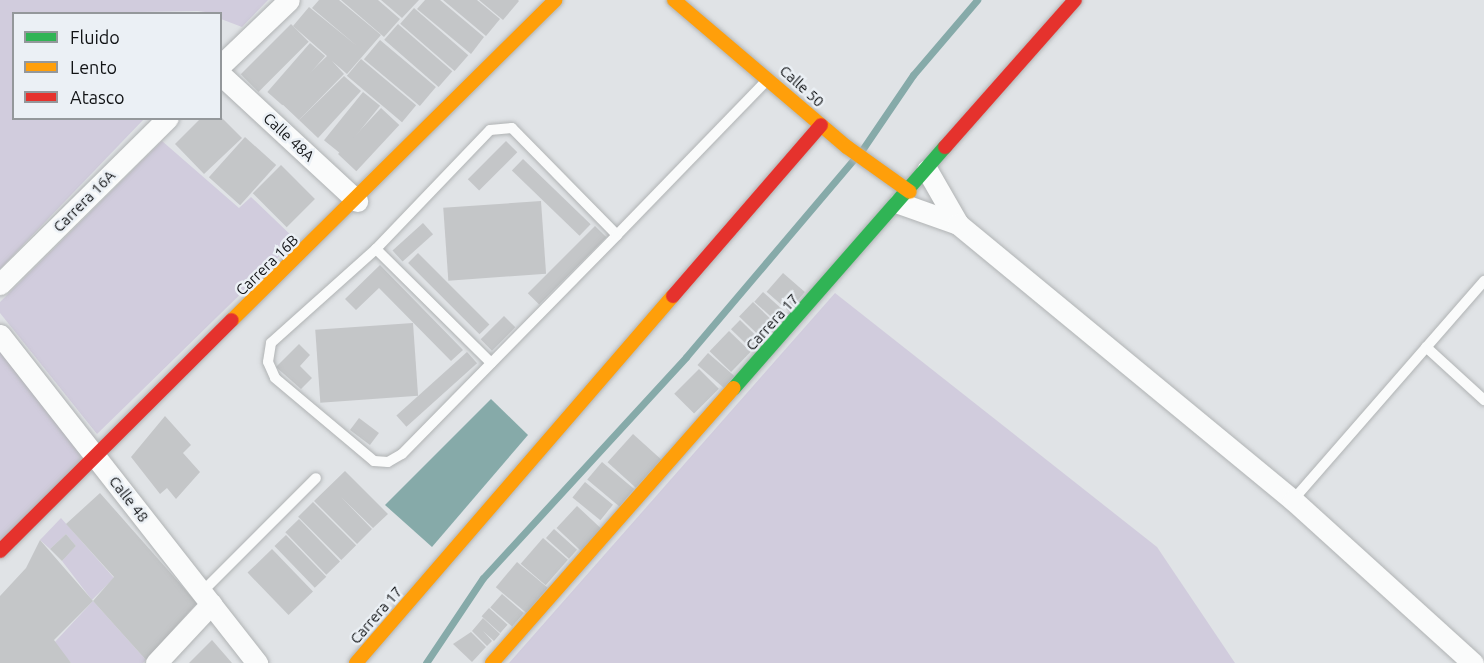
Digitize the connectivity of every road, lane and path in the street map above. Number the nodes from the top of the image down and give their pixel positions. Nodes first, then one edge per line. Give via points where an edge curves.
1 (289, 0) edge
2 (555, 0) edge
3 (674, 0) edge
4 (1075, 0) edge
5 (222, 64) edge
6 (222, 76) edge
7 (769, 78) junction
8 (166, 120) edge
9 (821, 125) junction
10 (927, 170) junction
11 (905, 197) junction
12 (357, 201) junction
13 (958, 224) junction
14 (617, 236) junction
15 (376, 249) junction
16 (1484, 280) edge
17 (0, 284) edge
18 (0, 335) edge
19 (1426, 347) junction
20 (491, 363) junction
21 (1484, 400) edge
22 (93, 454) junction
23 (316, 478) dead end
24 (1293, 500) junction
25 (0, 551) edge
26 (206, 598) junction
27 (156, 663) edge
28 (257, 663) edge
29 (356, 663) edge
30 (492, 663) edge
31 (1473, 663) edge

1 - 5 street
2 - 12 street, Carrera 16B
3 - 7 street, Calle 50
4 - 10 street, Carrera 17
6 - 12 street, Calle 48A
7 - 9 street, Calle 50
7 - 14 lane
8 - 17 street, Carrera 16A
9 - 11 street, Calle 50
9 - 29 street, Carrera 17
10 - 11 street, Carrera 17
10 - 13 street
11 - 13 street
11 - 30 street, Carrera 17
12 - 22 street, Carrera 16B
13 - 24 street
14 - 15 lane via 512,128 502,126 490,130
14 - 20 lane
15 - 20 lane
15 - 20 lane via 271,343 268,362 275,378 374,461 388,462
16 - 19 lane
18 - 22 street, Calle 48
19 - 21 lane
19 - 24 lane
22 - 25 street, Carrera 16B
22 - 26 street, Calle 48
23 - 26 lane
24 - 31 street
26 - 27 street
26 - 28 street, Calle 48

